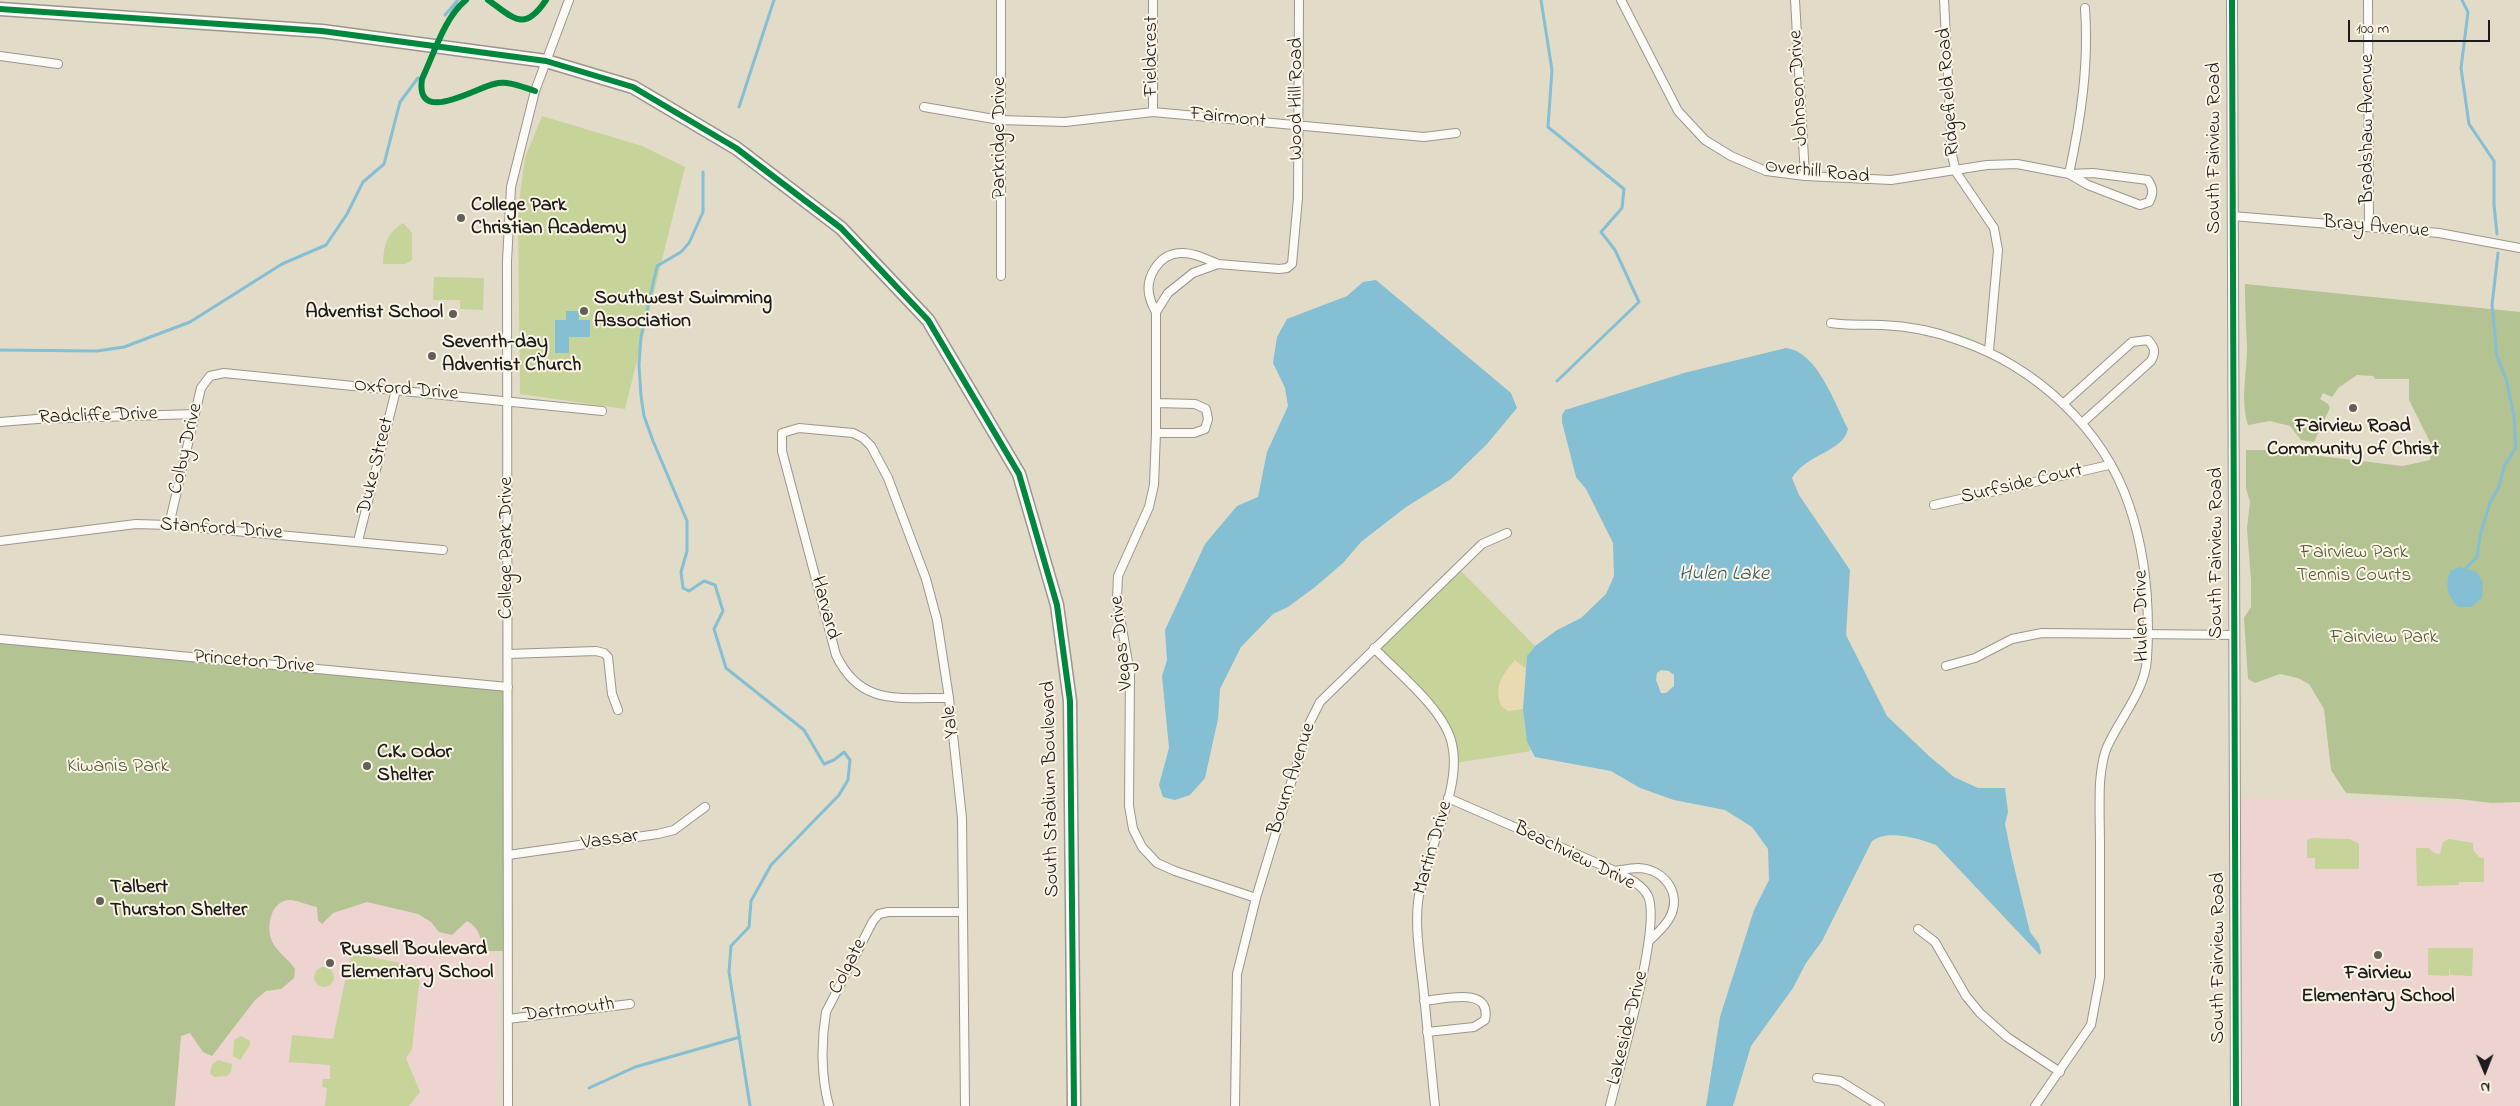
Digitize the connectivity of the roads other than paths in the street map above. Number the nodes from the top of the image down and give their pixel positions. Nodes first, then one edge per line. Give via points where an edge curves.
1 (570, 0) edge
2 (1153, 0) edge
3 (1299, 0) edge
4 (1621, 0) edge
5 (1795, 0) edge
6 (1944, 0) edge
7 (2232, 0) edge
8 (2368, 0) edge
9 (998, 1) edge
10 (2084, 8) dead end
11 (0, 9) edge
12 (0, 56) edge
13 (546, 61) junction
14 (58, 64) dead end
15 (924, 106) dead end
16 (1152, 112) junction
17 (1000, 120) junction
18 (1298, 126) junction
19 (1456, 133) dead end
20 (1956, 172) junction
21 (2069, 174) junction
22 (1805, 176) junction
23 (2232, 216) junction
24 (2369, 227) junction
25 (2520, 248) edge
26 (1218, 264) junction
27 (1001, 276) dead end
28 (1156, 312) junction
29 (1831, 323) dead end
30 (1989, 351) junction
31 (210, 376) joint
32 (396, 390) junction
33 (508, 401) junction
34 (1156, 403) junction
35 (2063, 404) junction
36 (602, 410) dead end
37 (195, 414) junction
38 (0, 422) edge
39 (2082, 424) junction
40 (782, 433) joint
41 (1156, 433) junction
42 (2109, 465) junction
43 (1934, 505) dead end
44 (168, 525) junction
45 (1507, 534) dead end
46 (0, 541) edge
47 (358, 542) junction
48 (443, 550) dead end
49 (2146, 634) junction
50 (2235, 635) junction
51 (0, 639) edge
52 (1374, 648) junction
53 (508, 654) junction
54 (1946, 666) dead end
55 (508, 687) junction
56 (949, 698) junction
57 (618, 710) dead end
58 (1448, 798) junction
59 (705, 808) dead end
60 (508, 855) junction
61 (1615, 872) junction
62 (1256, 898) junction
63 (963, 912) junction
64 (1918, 929) dead end
65 (1649, 941) junction
66 (1648, 950) joint
67 (1424, 1001) junction
68 (630, 1004) dead end
69 (508, 1019) junction
70 (1427, 1032) junction
71 (2060, 1072) junction
72 (1818, 1078) dead end
73 (508, 1106) edge
74 (829, 1106) edge
75 (965, 1106) edge
76 (1074, 1106) edge
77 (1235, 1106) edge
78 (1435, 1106) edge
79 (1610, 1106) edge
80 (1880, 1106) edge
81 (2035, 1106) edge
82 (2236, 1106) edge

1 - 13 street, College Park Drive
2 - 16 street, Fieldcrest
3 - 18 street, Wood Hill Road
4 - 22 street, Overhill Road via 1678,111 1705,140 1731,156 1766,170
5 - 22 street, Johnson Drive
6 - 20 street, Ridgefield Road via 1952,155
7 - 23 street, South Fairview Road
8 - 24 street, Bradshaw Avenue
9 - 17 street, Parkridge Drive
10 - 21 street via 2085,83
11 - 13 main road, South Stadium Boulevard via 322,31
12 - 14 street
13 - 33 street, College Park Drive via 535,91 510,193
13 - 76 main road, South Stadium Boulevard via 633,88 736,148 841,228 928,320 1019,474 1057,605 1070,701
15 - 17 street, Fairmont
16 - 17 street, Fairmont via 1065,122
16 - 18 street, Fairmont
17 - 27 street, Parkridge Drive
18 - 19 street, Fairmont via 1424,137
18 - 26 street, Wood Hill Road via 1294,257 1287,268
20 - 21 street, Overhill Road via 1987,165 2018,164
20 - 22 street, Overhill Road via 1891,180
20 - 30 street, Ridgefield Road via 1996,235 1998,250
21 - 21 street, Overhill Road via 2140,205 2149,202 2153,195 2148,180 2093,173
23 - 24 street, Bray Avenue
23 - 50 street, South Fairview Road
24 - 25 street, Bray Avenue via 2439,233
26 - 28 street via 1193,273 1168,293
26 - 28 street, Vegas Drive via 1197,255 1181,253 1160,262 1152,272 1149,285
28 - 34 street, Vegas Drive
29 - 30 street, Hulen Drive via 1906,326
30 - 35 street, Hulen Drive via 2029,374
31 - 32 street, Oxford Drive via 224,372
31 - 37 street, Colby Drive via 201,388
32 - 33 street, Oxford Drive
32 - 47 street, Duke Street
33 - 36 street, Oxford Drive
33 - 53 street, College Park Drive
34 - 41 street, Vegas Drive
34 - 41 street via 1195,404 1206,409 1208,419 1204,429 1194,433
35 - 39 street, Hulen Drive
35 - 39 street via 2132,342 2148,340 2154,346 2155,354 2151,361
37 - 38 street, Radcliffe Drive
37 - 44 street, Colby Drive
39 - 42 street, Hulen Drive
40 - 56 street, Yale via 799,428 853,434 871,446 888,478 926,579 937,620
40 - 56 street, Harvard via 784,460 836,654 843,669 864,690 876,694
41 - 62 street, Vegas Drive via 1154,485 1149,507 1118,576 1116,600 1130,673 1129,806 1133,829 1142,848 1158,863
42 - 43 street, Surfside Court
42 - 49 street, Hulen Drive via 2129,504 2142,551
44 - 46 street, Stanford Drive via 136,524
44 - 47 street, Stanford Drive
45 - 52 street, Bourn Avenue via 1482,544
47 - 48 street, Stanford Drive
49 - 50 street
49 - 54 street via 2042,633 2012,639 1975,658
49 - 71 street, Hulen Drive via 2147,660 2142,680 2107,747 2100,782 2098,997 2091,1025
50 - 82 street, South Fairview Road
51 - 55 street, Princeton Drive
52 - 58 street, Martin Drive via 1434,710 1445,726 1452,744 1454,764
52 - 62 street, Bourn Avenue via 1320,702 1310,724
53 - 55 street, College Park Drive
53 - 57 street via 604,653 608,657 612,694
55 - 60 street, College Park Drive
56 - 63 street, Yale via 962,818
58 - 61 street, Beachview Drive
58 - 67 street, Martin Drive via 1422,880 1418,905
59 - 60 street, Vassar via 680,827 658,834
60 - 69 street, College Park Drive
61 - 65 street, Beachview Drive via 1633,881 1647,894 1652,909
61 - 65 street via 1639,868 1653,872 1667,880 1674,892 1675,906 1670,920
62 - 77 street, Bourn Avenue via 1237,974
63 - 74 street, Colgate via 888,912 879,914 873,921 826,1012 824,1078
63 - 75 street, Yale
64 - 71 street via 1935,942 1966,996 1980,1012 2006,1037
65 - 66 street, Beachview Drive
66 - 79 street, Lakeside Drive
67 - 70 street, Martin Drive
67 - 70 street via 1471,997 1483,1003 1487,1011 1485,1020 1474,1027
68 - 69 street, Dartmouth
69 - 73 street, College Park Drive
70 - 78 street, Martin Drive
71 - 81 street, Hulen Drive
72 - 80 street via 1840,1081

